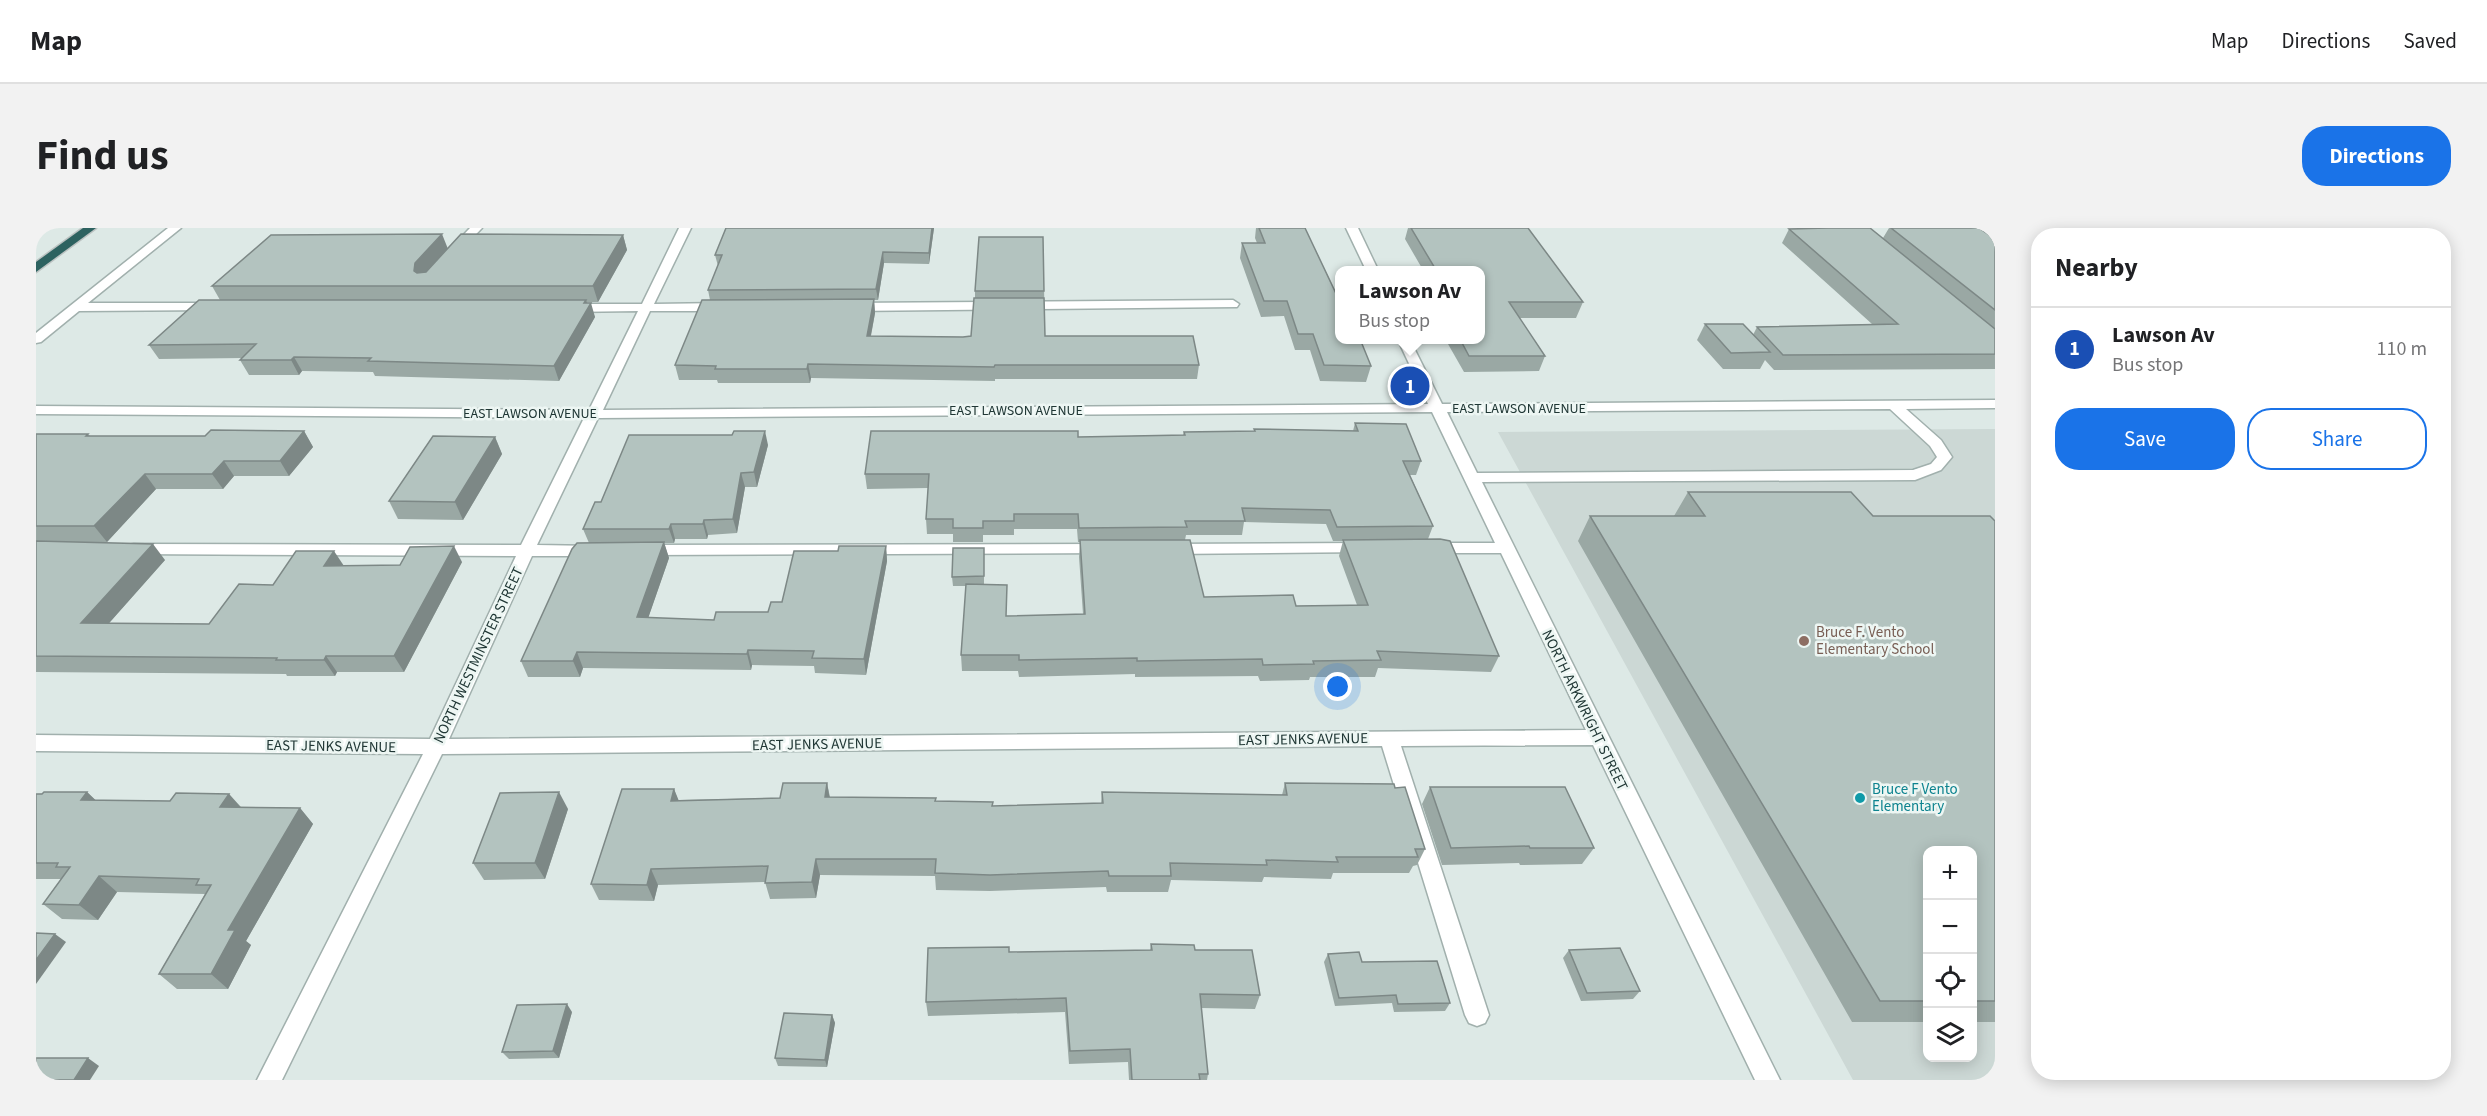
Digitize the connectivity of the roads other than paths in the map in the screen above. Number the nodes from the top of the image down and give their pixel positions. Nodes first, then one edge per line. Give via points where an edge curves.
1 (90, 228) edge
2 (175, 228) edge
3 (476, 228) edge
4 (685, 228) edge
5 (1352, 228) edge
6 (447, 259) edge
7 (1370, 266) edge
8 (36, 268) edge
9 (1233, 304) dead end
10 (77, 307) junction
11 (223, 307) edge
12 (731, 307) edge
13 (839, 307) edge
14 (555, 308) edge
15 (647, 308) junction
16 (36, 339) edge
17 (1406, 344) edge
18 (1995, 404) edge
19 (1894, 405) junction
20 (1437, 408) junction
21 (36, 410) edge
22 (594, 414) junction
23 (1471, 478) junction
24 (1374, 548) edge
25 (1409, 548) edge
26 (1505, 548) junction
27 (119, 549) edge
28 (1124, 549) edge
29 (1148, 549) edge
30 (526, 550) junction
31 (1598, 737) junction
32 (1389, 738) junction
33 (36, 743) edge
34 (436, 747) junction
35 (1477, 1015) dead end
36 (269, 1080) edge
37 (1768, 1080) edge

1 - 8 highway
2 - 10 street
3 - 6 street
4 - 15 street, NORTH WESTMINSTER STREET
5 - 7 street
9 - 13 street
10 - 11 street
10 - 16 street
12 - 15 street
14 - 15 street
15 - 22 street, NORTH WESTMINSTER STREET
17 - 20 street, NORTH ARKWRIGHT STREET
18 - 19 street, EAST LAWSON AVENUE
19 - 20 street, EAST LAWSON AVENUE
19 - 23 street via 1936,443 1945,457 1936,467 1915,475
20 - 22 street, EAST LAWSON AVENUE
20 - 23 street, NORTH ARKWRIGHT STREET
21 - 22 street, EAST LAWSON AVENUE
22 - 30 street, NORTH WESTMINSTER STREET
23 - 26 street, NORTH ARKWRIGHT STREET
24 - 29 street
25 - 26 street
26 - 31 street, NORTH ARKWRIGHT STREET
27 - 30 street
28 - 30 street
30 - 34 street, NORTH WESTMINSTER STREET
31 - 32 street, EAST JENKS AVENUE
31 - 37 street, NORTH ARKWRIGHT STREET
32 - 34 street, EAST JENKS AVENUE
32 - 35 street
33 - 34 street, EAST JENKS AVENUE
34 - 36 street, NORTH WESTMINSTER STREET

